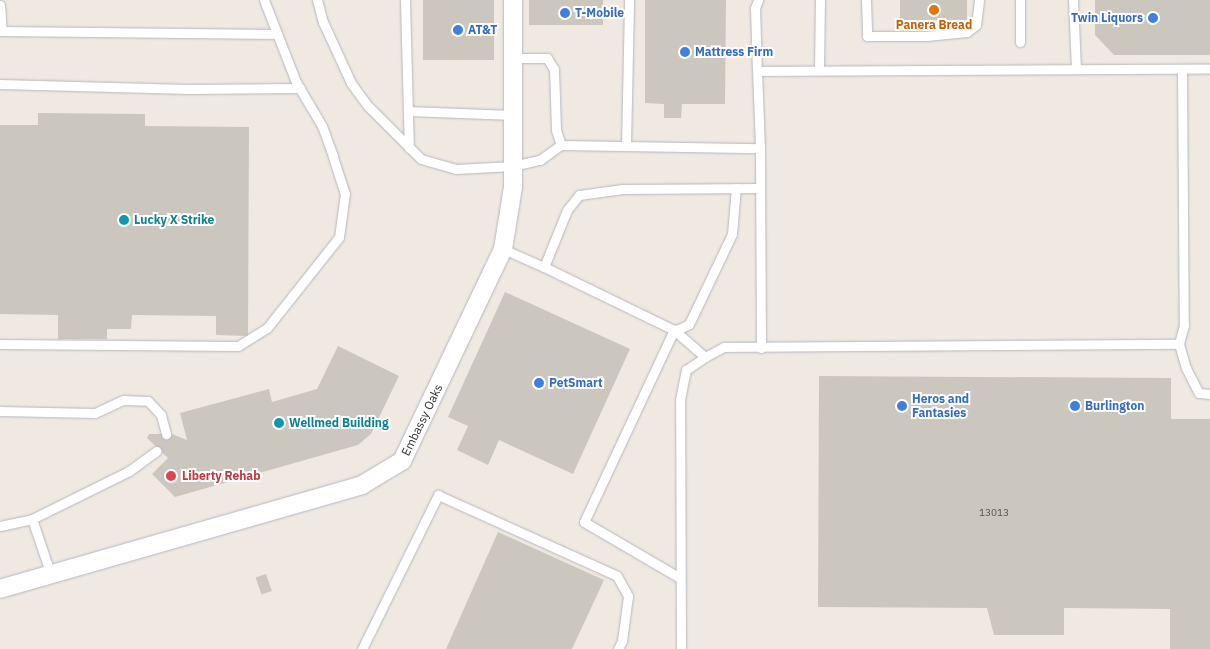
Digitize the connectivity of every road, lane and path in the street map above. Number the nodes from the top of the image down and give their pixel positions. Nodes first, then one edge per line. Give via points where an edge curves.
1 (264, 0) edge
2 (317, 0) edge
3 (405, 0) edge
4 (513, 0) edge
5 (629, 0) edge
6 (758, 0) edge
7 (820, 0) edge
8 (866, 0) edge
9 (979, 0) edge
10 (1020, 0) edge
11 (1073, 0) edge
12 (0, 5) edge
13 (1, 31) edge
14 (277, 34) junction
15 (1020, 42) dead end
16 (514, 58) junction
17 (819, 69) junction
18 (1076, 69) junction
19 (1182, 69) junction
20 (1210, 69) edge
21 (757, 71) junction
22 (0, 84) edge
23 (300, 88) junction
24 (408, 112) junction
25 (514, 115) junction
26 (561, 145) junction
27 (626, 146) junction
28 (409, 148) junction
29 (760, 148) junction
30 (513, 166) junction
31 (736, 188) junction
32 (760, 188) junction
33 (503, 249) junction
34 (544, 267) junction
35 (674, 330) junction
36 (0, 344) edge
37 (1179, 344) junction
38 (761, 348) junction
39 (705, 357) junction
40 (1210, 394) edge
41 (0, 411) edge
42 (166, 434) dead end
43 (157, 451) dead end
44 (32, 519) junction
45 (0, 526) edge
46 (51, 575) junction
47 (680, 578) junction
48 (0, 589) edge
49 (362, 649) edge
50 (618, 649) edge
51 (681, 649) edge

1 - 14 lane
2 - 28 lane via 323,22 351,83 368,106
3 - 24 lane
4 - 16 street, Embassy Oaks
5 - 27 lane
6 - 21 lane via 755,8
7 - 17 lane
8 - 9 lane via 866,36 967,32 976,25
10 - 15 lane
11 - 18 lane
12 - 13 lane
13 - 14 lane
14 - 23 lane
16 - 25 street, Embassy Oaks
16 - 26 lane via 547,58 554,69 556,130
17 - 18 lane
17 - 21 lane
18 - 19 lane
19 - 20 lane
19 - 37 lane via 1184,325
21 - 29 lane
22 - 23 lane via 188,90
23 - 36 lane via 322,126 344,194 339,237 267,328 238,346
24 - 25 lane
24 - 28 lane
25 - 30 street, Embassy Oaks
26 - 27 lane
26 - 30 lane via 540,160
27 - 29 lane
28 - 30 lane via 421,159 456,170
29 - 32 lane
30 - 33 street, Embassy Oaks via 513,188
31 - 32 lane
31 - 34 lane via 623,189 578,195 567,210
31 - 35 lane via 732,234 689,324
32 - 38 lane
33 - 34 lane
33 - 46 street, Embassy Oaks via 402,461 362,485
34 - 35 lane
35 - 39 lane
35 - 47 lane via 584,522
37 - 38 lane
37 - 40 lane via 1186,368 1199,393
38 - 39 lane via 724,347
39 - 47 lane via 686,370 680,400
41 - 42 lane via 94,413 123,400 148,401 161,415
43 - 44 lane via 128,471
44 - 45 lane
44 - 46 lane
46 - 48 street, Embassy Oaks
47 - 51 lane
49 - 50 lane via 438,495 616,576 628,596

